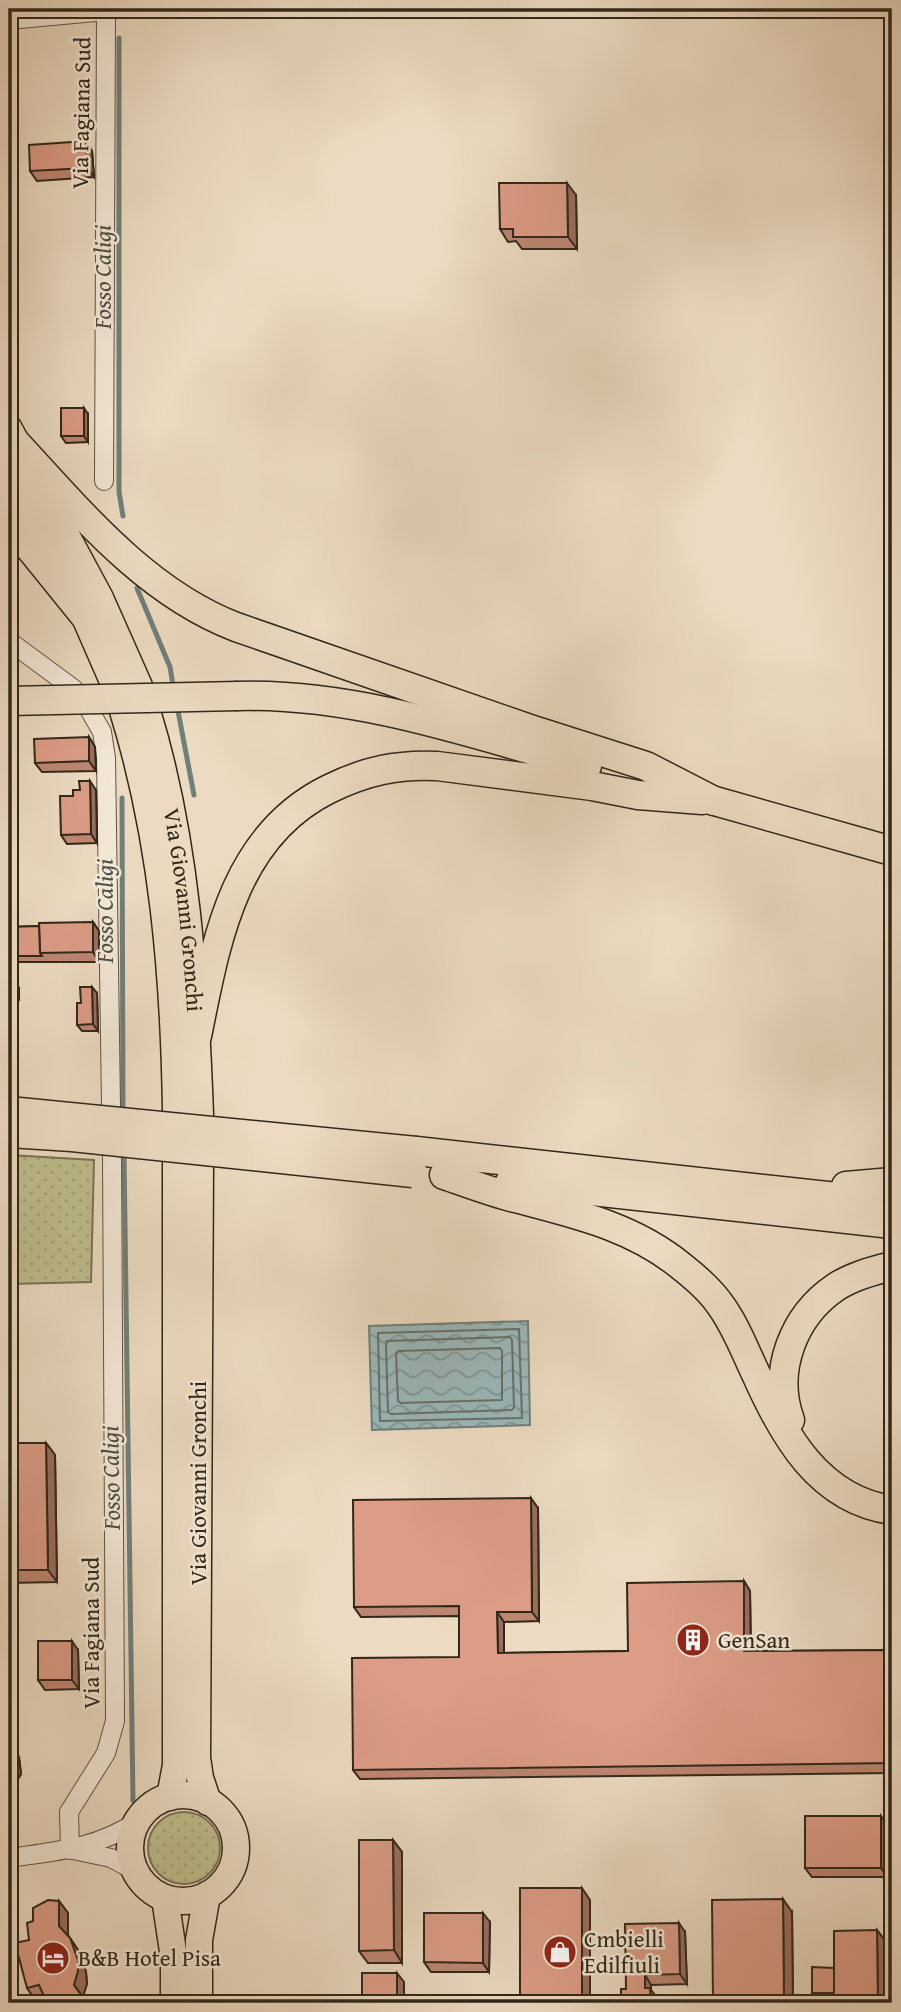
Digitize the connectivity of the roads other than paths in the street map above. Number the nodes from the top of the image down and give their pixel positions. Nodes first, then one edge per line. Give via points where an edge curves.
1 (9, 20) edge
2 (13, 436) edge
3 (9, 476) edge
4 (104, 481) dead end
5 (9, 527) edge
6 (84, 615) junction
7 (9, 641) edge
8 (74, 689) dead end
9 (9, 701) edge
10 (90, 710) dead end
11 (714, 801) junction
12 (793, 824) junction
13 (892, 835) edge
14 (892, 851) edge
15 (892, 870) edge
16 (197, 1036) junction
17 (111, 1106) dead end
18 (9, 1111) edge
19 (9, 1132) edge
20 (112, 1153) dead end
21 (415, 1162) junction
22 (444, 1175) junction
23 (892, 1181) edge
24 (758, 1188) junction
25 (892, 1203) edge
26 (892, 1224) edge
27 (892, 1266) edge
28 (804, 1459) junction
29 (892, 1510) edge
30 (170, 1797) junction
31 (208, 1802) junction
32 (138, 1821) junction
33 (70, 1850) junction
34 (9, 1858) edge
35 (135, 1871) junction
36 (207, 1895) junction
37 (165, 1898) junction
38 (174, 2003) edge
39 (199, 2003) edge

1 - 4 street, Via Fagiana Sud via 106,11
2 - 6 main road via 100,598 127,686
2 - 11 highway via 122,553 200,610 236,627 646,766
3 - 6 main road
5 - 6 highway
7 - 8 street
9 - 11 highway, bridge via 303,697 371,708
10 - 17 street via 106,750
11 - 12 highway
11 - 16 highway via 638,795 437,766 386,768 340,783 273,829 244,870 217,944
12 - 13 highway
12 - 14 highway
12 - 15 highway
16 - 16 main road, Via Giovanni Gronchi via 172,808 135,711 188,1113
18 - 21 highway, bridge
19 - 21 highway, bridge
20 - 33 street, Via Fagiana Sud via 116,1712 106,1754 69,1812
21 - 22 highway
21 - 24 highway
22 - 26 highway
22 - 28 highway via 600,1221 638,1237 678,1264 720,1304 771,1406
23 - 24 highway
24 - 25 highway
27 - 28 highway via 836,1287 796,1331 785,1359 783,1396
28 - 29 highway via 833,1488
30 - 31 main road
30 - 31 main road, Via Giovanni Gronchi via 176,1766 188,1162 197,1758
30 - 32 main road via 152,1806
31 - 36 main road via 229,1824 236,1853 224,1882
32 - 33 street via 102,1841
32 - 35 main road via 130,1852
33 - 34 street
33 - 35 street via 111,1858
35 - 37 main road via 147,1887
36 - 37 main road via 188,1901
36 - 39 main road via 199,1940
37 - 38 main road via 174,1958

